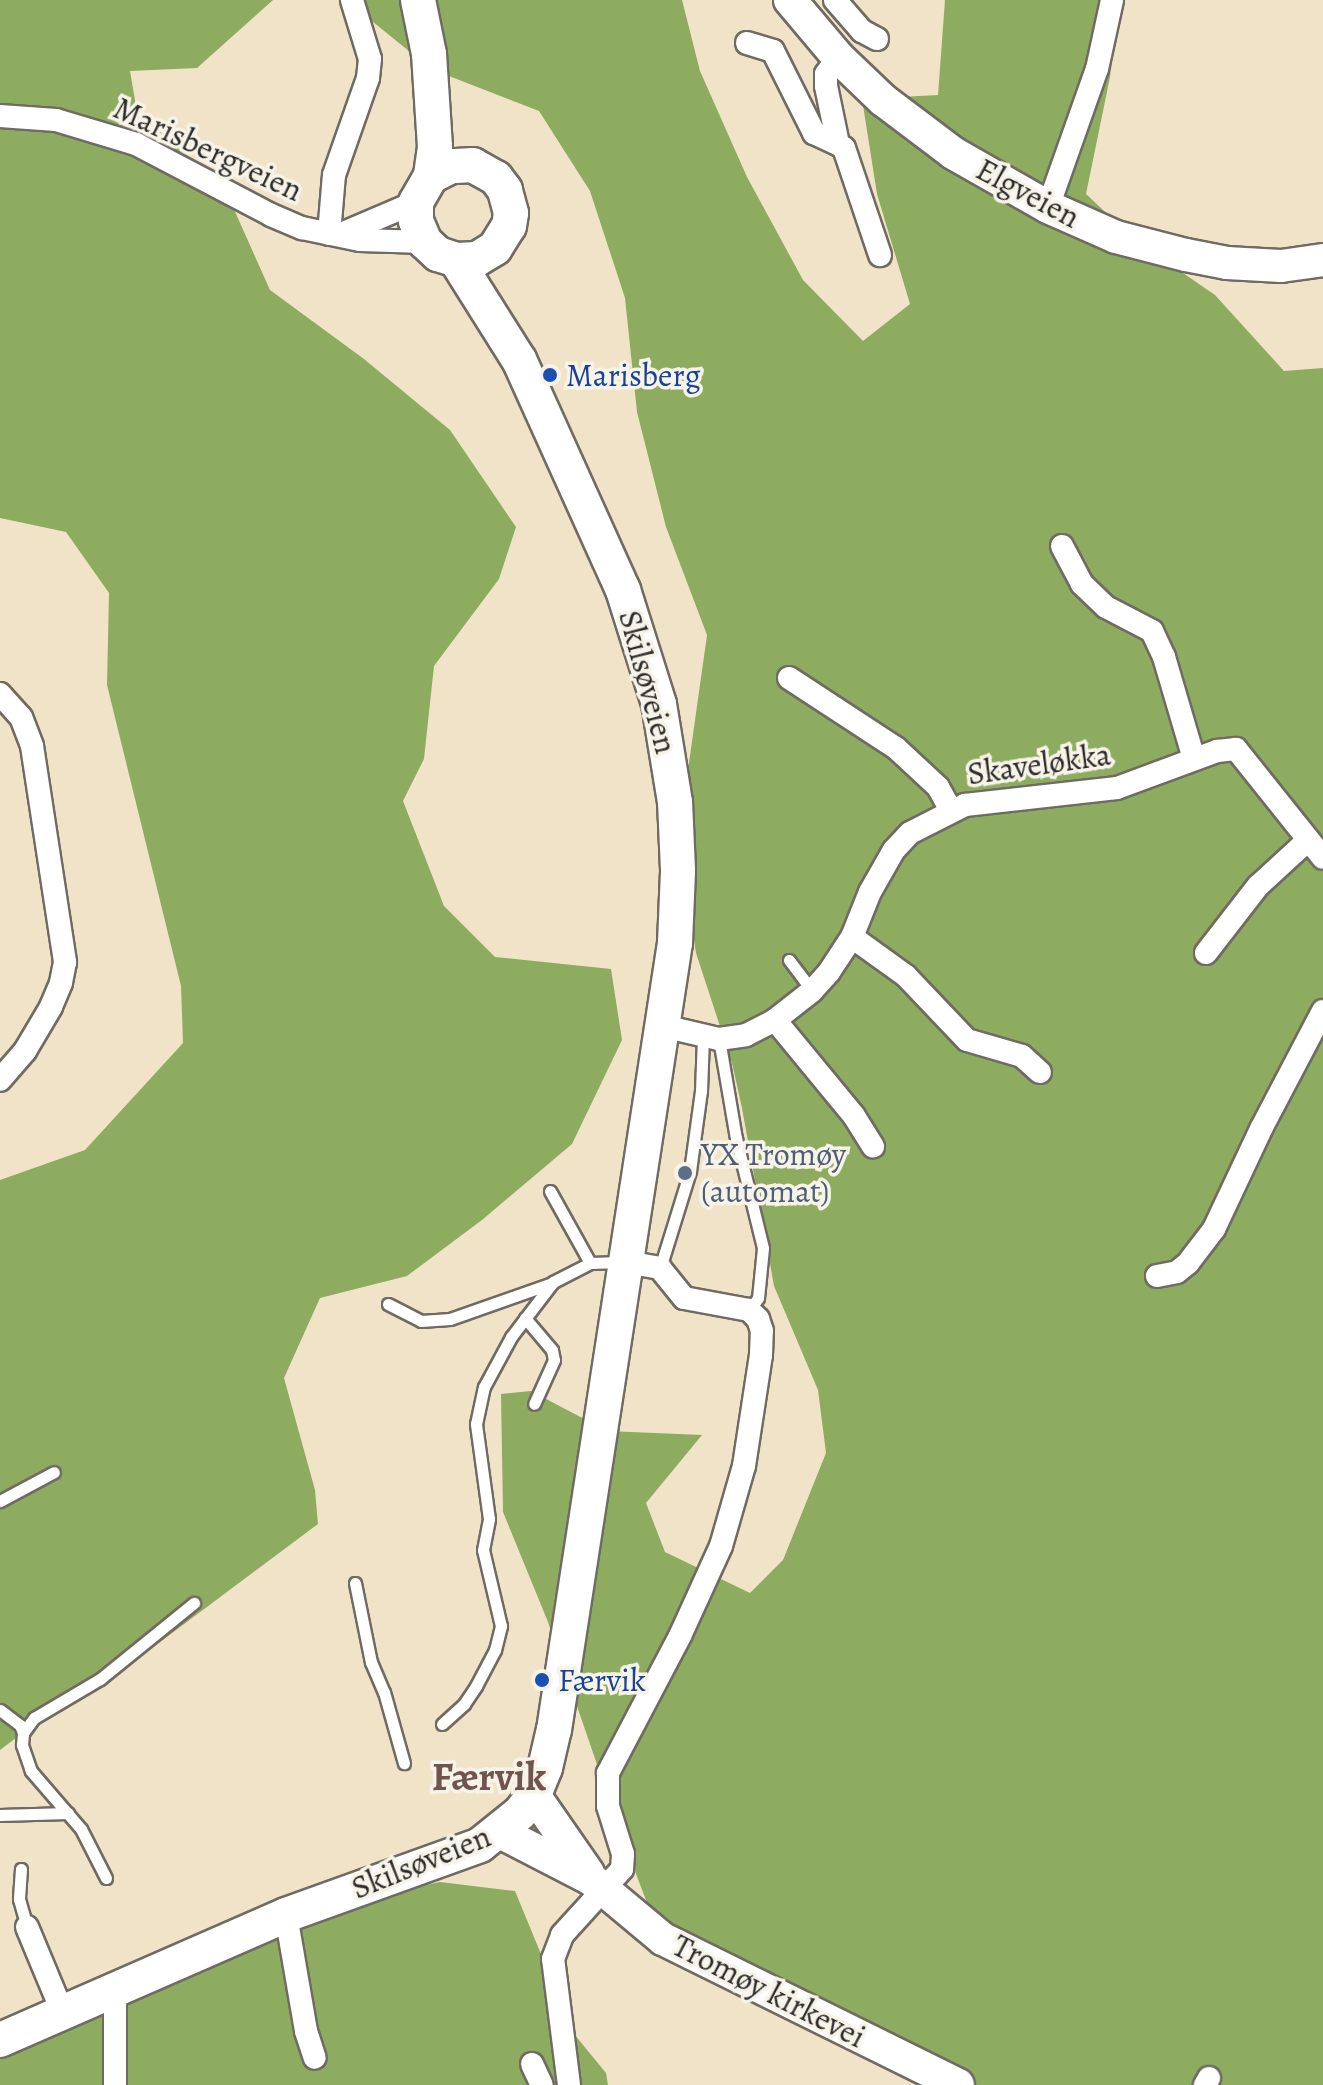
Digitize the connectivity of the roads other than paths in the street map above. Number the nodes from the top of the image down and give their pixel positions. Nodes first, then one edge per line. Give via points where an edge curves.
1 (352, 0) edge
2 (418, 0) edge
3 (790, 0) edge
4 (835, 0) edge
5 (1112, 0) edge
6 (877, 39) dead end
7 (747, 43) dead end
8 (429, 54) junction
9 (838, 57) junction
10 (0, 116) edge
11 (838, 144) junction
12 (473, 165) junction
13 (417, 195) junction
14 (1048, 207) junction
15 (335, 234) junction
16 (418, 241) junction
17 (495, 248) junction
18 (880, 255) dead end
19 (456, 260) junction
20 (1323, 260) edge
21 (519, 360) junction
22 (1062, 546) dead end
23 (789, 678) dead end
24 (0, 694) edge
25 (1194, 759) junction
26 (950, 809) junction
27 (1308, 840) junction
28 (1323, 858) edge
29 (852, 937) junction
30 (1206, 953) dead end
31 (789, 960) dead end
32 (812, 991) junction
33 (1323, 1011) edge
34 (775, 1020) junction
35 (663, 1026) junction
36 (711, 1038) junction
37 (1040, 1072) dead end
38 (0, 1080) edge
39 (873, 1146) dead end
40 (550, 1191) dead end
41 (626, 1262) junction
42 (590, 1263) junction
43 (660, 1268) junction
44 (1157, 1276) dead end
45 (553, 1282) junction
46 (388, 1304) dead end
47 (749, 1310) junction
48 (525, 1318) junction
49 (534, 1404) dead end
50 (54, 1472) dead end
51 (0, 1501) edge
52 (355, 1583) dead end
53 (194, 1603) dead end
54 (0, 1710) edge
55 (442, 1724) dead end
56 (23, 1733) junction
57 (404, 1763) dead end
58 (538, 1802) junction
59 (68, 1813) junction
60 (0, 1815) edge
61 (509, 1836) junction
62 (21, 1869) dead end
63 (106, 1878) dead end
64 (597, 1884) junction
65 (286, 1915) junction
66 (27, 1927) joint
67 (115, 1989) junction
68 (62, 2011) junction
69 (0, 2040) edge
70 (315, 2058) dead end
71 (532, 2064) dead end
72 (115, 2085) edge
73 (542, 2085) edge
74 (569, 2085) edge
75 (958, 2085) edge

1 - 15 street via 370,59 334,175
2 - 8 main road, Skilsøveien
3 - 9 main road, Elgveien
4 - 6 street via 849,19
5 - 14 street via 1097,69
7 - 11 street via 773,51 814,133
8 - 12 main road, Skilsøveien
8 - 13 main road, Skilsøveien via 435,147
9 - 11 street via 830,63 826,86
9 - 14 main road, Elgveien via 883,100 953,153
10 - 15 street, Marisbergveien via 56,120 136,144 271,215
11 - 18 street via 844,148
12 - 13 main road via 451,166
12 - 17 main road, Skilsøveien via 496,178 510,202 509,226
13 - 15 street
13 - 16 main road, Skilsøveien
14 - 20 main road, Elgveien via 1116,237 1227,263 1281,266
15 - 16 street, Marisbergveien
16 - 19 main road, Skilsøveien
17 - 19 main road via 477,259
17 - 21 main road, Skilsøveien
19 - 21 main road, Skilsøveien
21 - 35 main road, Skilsøveien via 623,590 659,704 675,802 678,870 675,943
22 - 25 street via 1082,584 1106,607 1152,631
23 - 26 street via 896,748 932,780
24 - 38 street via 21,717 32,746 65,962 51,1007
25 - 26 street, Skaveløkka via 1117,788
25 - 27 street, Skaveløkka via 1236,749
26 - 29 street, Skaveløkka via 910,833 894,850
27 - 28 street, Skaveløkka
27 - 30 street via 1258,886
29 - 32 street, Skaveløkka
29 - 37 street via 906,976 967,1040 1022,1056
31 - 32 lane
32 - 34 street, Skaveløkka
33 - 44 street via 1214,1229 1188,1263 1177,1272
34 - 36 street, Skaveløkka via 746,1035
34 - 39 street
35 - 36 street
35 - 41 main road, Skilsøveien
36 - 43 lane via 690,1171
36 - 47 lane via 763,1248 758,1298
40 - 42 lane
41 - 42 lane
41 - 43 street
41 - 58 main road, Skilsøveien via 554,1730
42 - 45 lane
43 - 47 street via 684,1298
45 - 46 lane via 450,1319 421,1321
45 - 48 lane
47 - 64 street via 762,1331 744,1466 702,1591 608,1773 608,1806 623,1854 622,1869
48 - 49 lane via 552,1350 554,1360
48 - 55 lane via 484,1387 476,1424 489,1519 483,1562 501,1626 476,1686
50 - 51 lane
52 - 57 lane via 371,1662
53 - 56 lane via 100,1679 34,1718
54 - 56 lane
56 - 59 lane via 31,1771
58 - 61 main road, Skilsøveien
58 - 64 main road, Tromøy kirkevei
59 - 60 lane
59 - 63 lane
61 - 64 main road, Tromøy kirkevei
61 - 65 main road, Skilsøveien
62 - 66 lane via 19,1899
64 - 74 street via 562,1935 553,1959
64 - 75 main road, Tromøy kirkevei via 663,1939
65 - 67 main road, Skilsøveien
65 - 70 street
66 - 68 street
67 - 68 main road, Skilsøveien
67 - 72 street
68 - 69 main road, Skilsøveien
71 - 73 street

